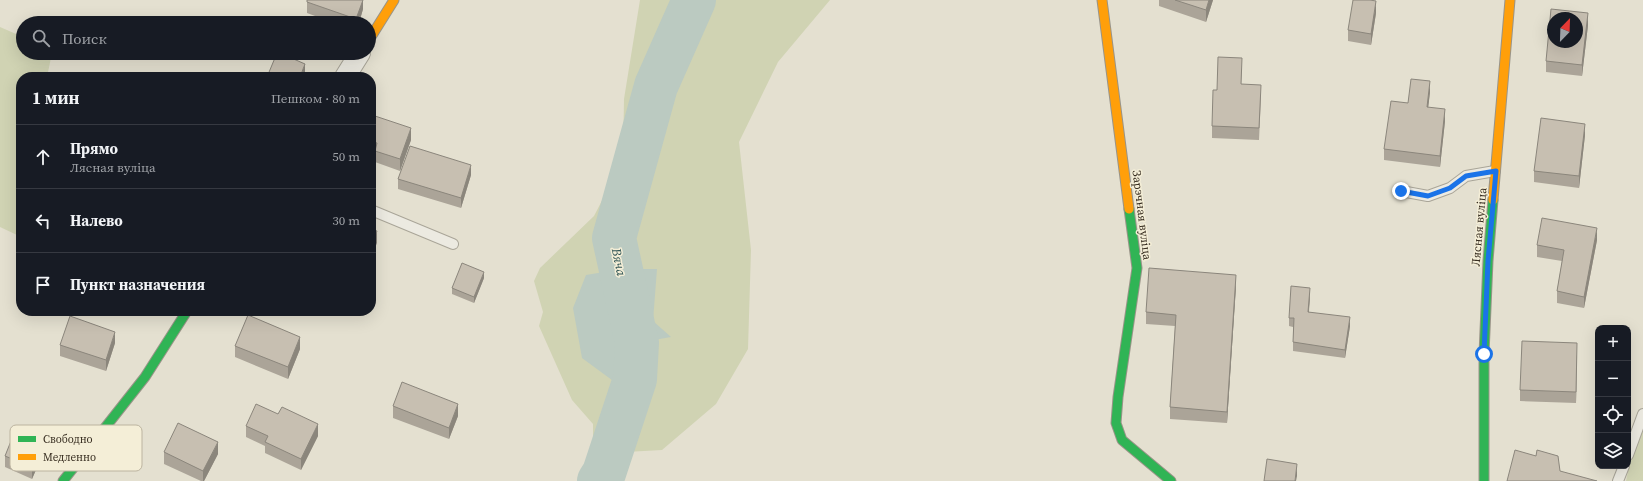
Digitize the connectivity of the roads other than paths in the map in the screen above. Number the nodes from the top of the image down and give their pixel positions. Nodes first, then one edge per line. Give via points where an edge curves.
1 (394, 0) edge
2 (1102, 0) edge
3 (1510, 0) edge
4 (376, 29) edge
5 (356, 60) edge
6 (348, 72) edge
7 (1496, 171) junction
8 (1401, 191) dead end
9 (376, 212) edge
10 (453, 244) dead end
11 (184, 316) edge
12 (1643, 414) edge
13 (107, 425) edge
14 (1631, 447) edge
15 (1623, 469) edge
16 (71, 471) edge
17 (63, 481) edge
18 (1171, 481) edge
19 (1484, 481) edge
20 (1618, 481) edge

1 - 4 street
2 - 18 street, Зарэчная вуліца via 1137,268 1116,423 1122,440
3 - 7 street, Лясная вуліца
5 - 6 street
7 - 8 lane via 1466,176 1450,188 1428,196
7 - 19 street, Лясная вуліца via 1487,277 1484,354
9 - 10 lane
11 - 13 street via 144,378
12 - 14 lane
15 - 20 lane
16 - 17 street

